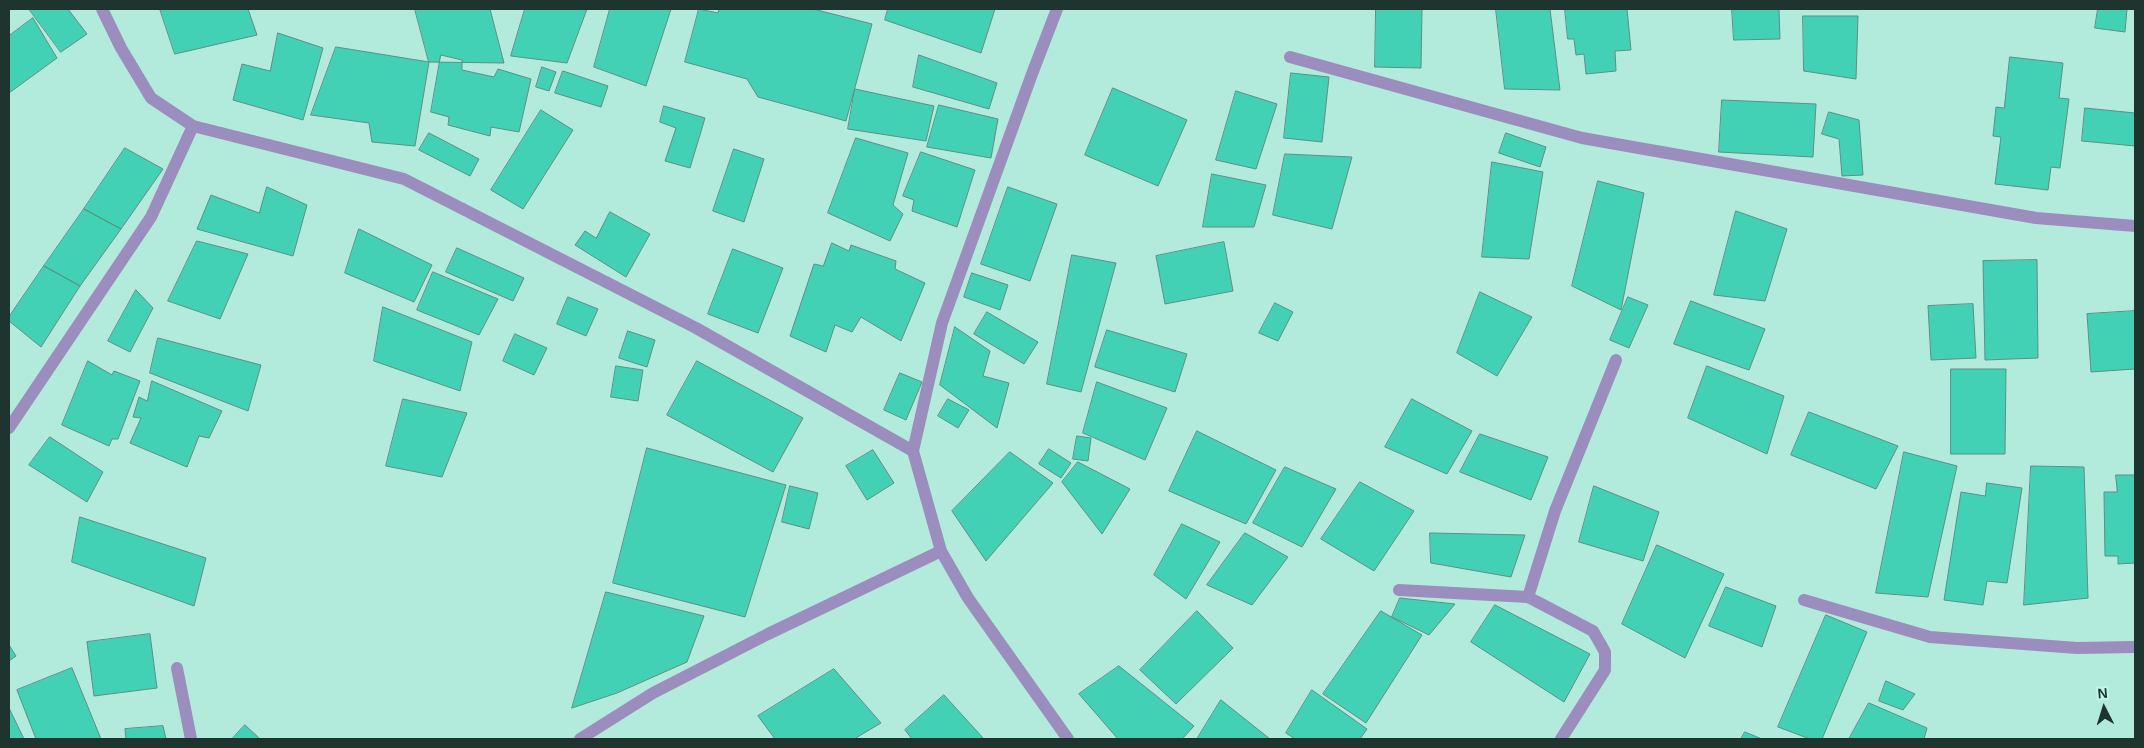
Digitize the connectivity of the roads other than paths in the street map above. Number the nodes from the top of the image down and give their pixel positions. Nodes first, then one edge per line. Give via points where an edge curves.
1 (102, 9) edge
2 (1057, 9) edge
3 (1290, 57) dead end
4 (193, 126) junction
5 (2135, 226) edge
6 (1616, 360) dead end
7 (9, 428) edge
8 (913, 451) junction
9 (942, 552) junction
10 (1398, 590) dead end
11 (1528, 597) junction
12 (1804, 600) dead end
13 (2135, 647) edge
14 (177, 668) dead end
15 (191, 739) edge
16 (580, 739) edge
17 (1068, 739) edge
18 (1561, 739) edge

1 - 4 street via 151,98
2 - 8 street via 942,323
3 - 5 street via 1582,138 2036,218
4 - 7 street via 151,217
4 - 8 street via 404,180 696,328
6 - 11 street via 1555,511
8 - 9 street
9 - 16 street via 768,634 662,689
9 - 17 street via 968,598
10 - 11 street
11 - 18 street via 1593,631 1605,652 1605,670
12 - 13 street via 1930,637 2077,648
14 - 15 street

